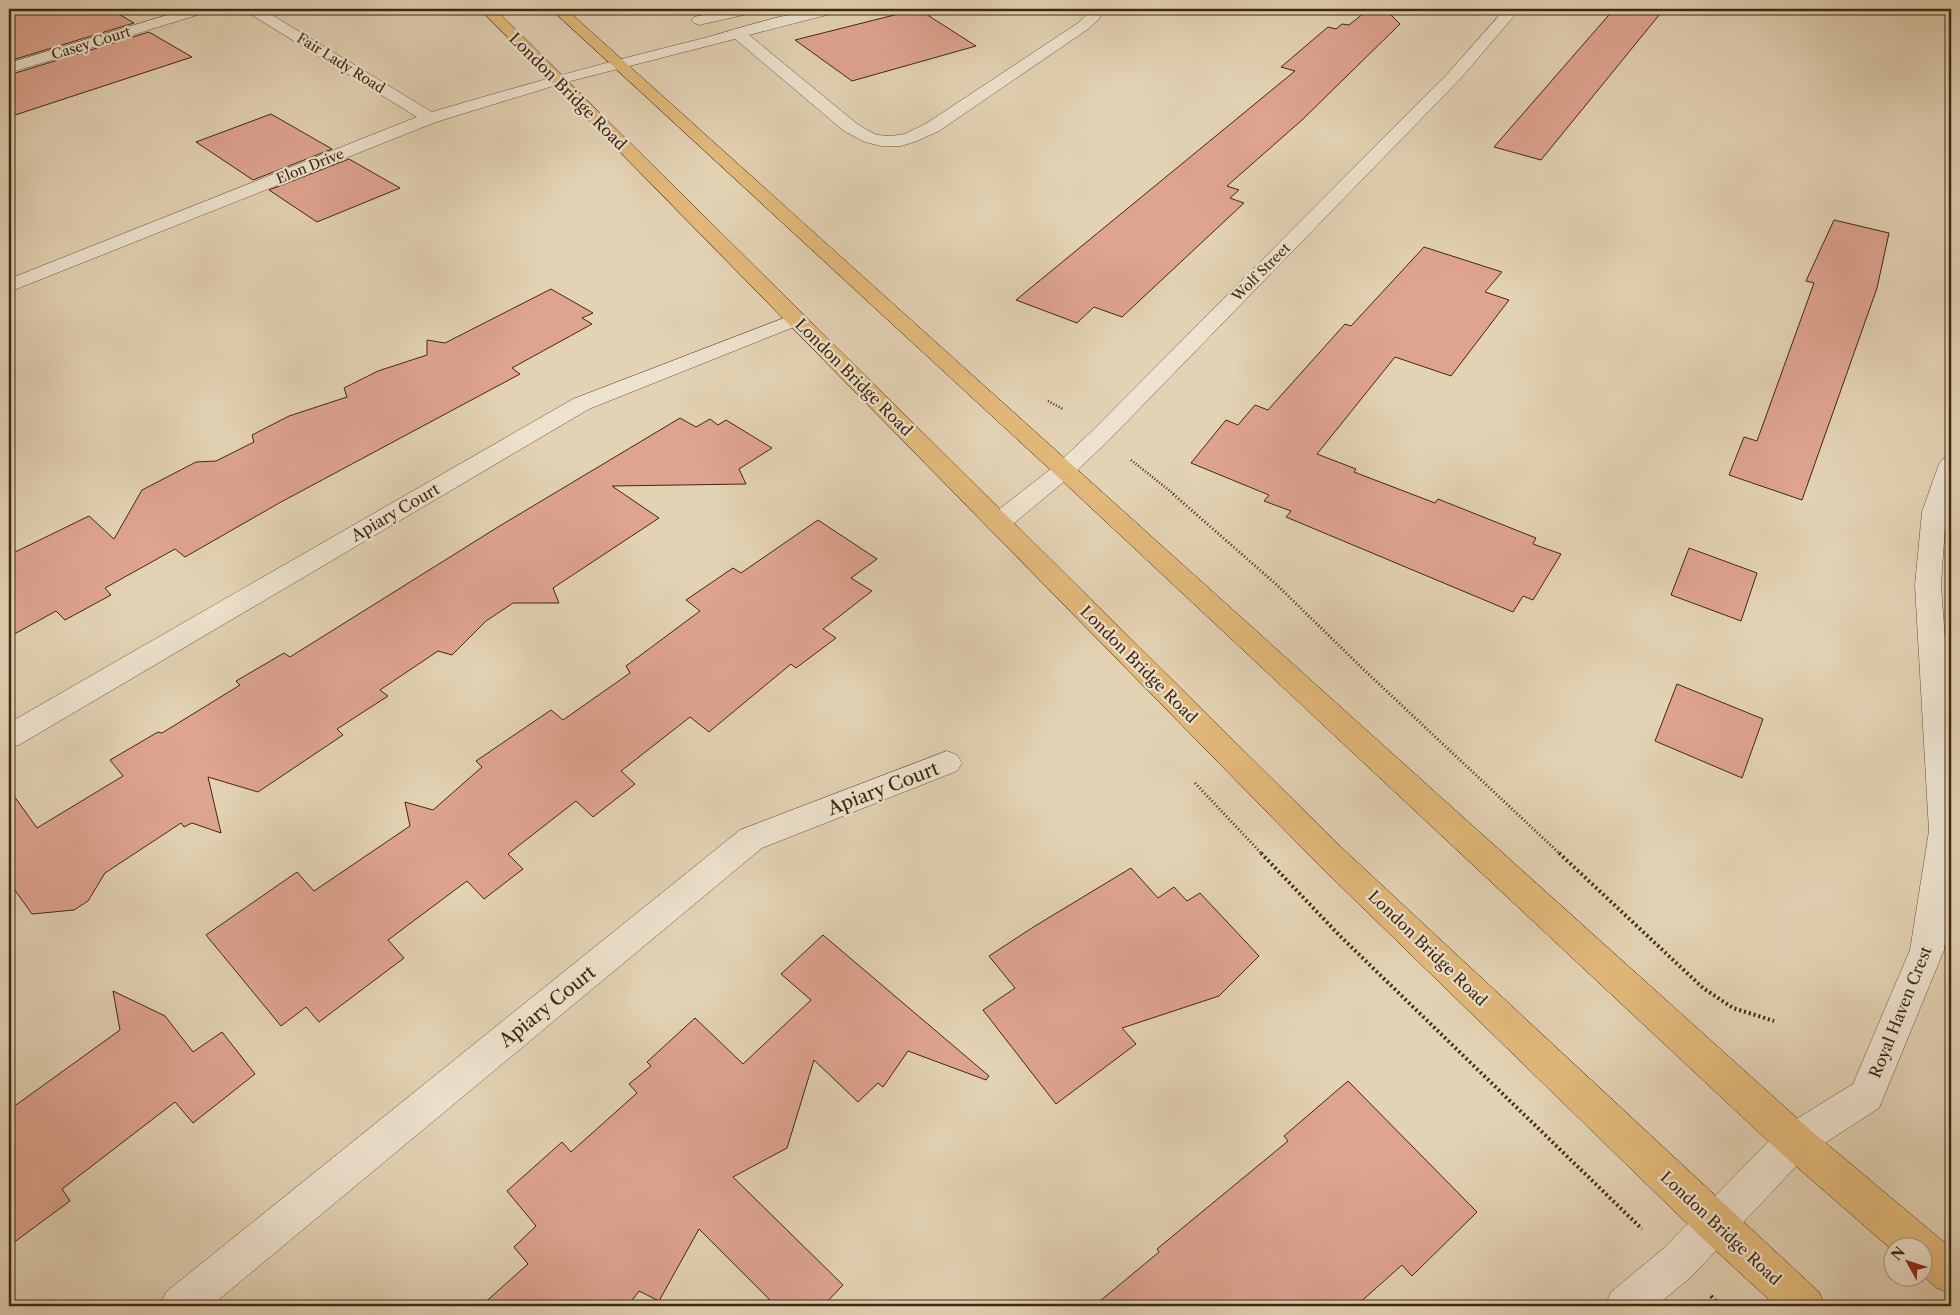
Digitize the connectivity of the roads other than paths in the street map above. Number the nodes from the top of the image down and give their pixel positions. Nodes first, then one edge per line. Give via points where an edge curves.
1 (202, 9) edge
2 (252, 9) edge
3 (487, 9) edge
4 (558, 9) edge
5 (685, 9) edge
6 (751, 9) edge
7 (833, 9) edge
8 (1097, 9) edge
9 (1513, 9) edge
10 (699, 20) junction
11 (737, 34) junction
12 (721, 38) junction
13 (618, 65) junction
14 (9, 68) edge
15 (557, 80) junction
16 (430, 118) junction
17 (9, 286) edge
18 (797, 319) junction
19 (1951, 464) edge
20 (1064, 470) junction
21 (998, 523) junction
22 (9, 737) edge
23 (947, 763) dead end
24 (1795, 1141) junction
25 (1715, 1223) junction
26 (1910, 1238) edge
27 (1932, 1257) edge
28 (1951, 1274) edge
29 (180, 1306) edge
30 (1626, 1306) edge
31 (1805, 1306) edge

1 - 14 street, Casey Court
2 - 16 street, Fair Lady Road
3 - 15 main road, London Bridge Road
4 - 13 main road
5 - 10 street
6 - 10 street
7 - 11 street, Elon Drive
8 - 11 street via 1083,26 933,127 916,137 892,142 876,141 856,132
9 - 20 street, Wolf Street via 1448,82
10 - 12 street
11 - 12 street, Elon Drive
12 - 13 street, Elon Drive
13 - 15 street, Elon Drive
13 - 20 main road
15 - 16 street, Elon Drive
15 - 18 main road, London Bridge Road
16 - 17 street, Elon Drive
18 - 21 main road, London Bridge Road
18 - 22 street, Apiary Court via 581,404
19 - 24 street, Royal Haven Crest via 1934,512 1928,585 1944,831 1927,950 1866,1096
20 - 21 street, Wolf Street
20 - 24 main road
21 - 25 main road, London Bridge Road via 1332,856
23 - 29 street, Apiary Court via 751,839
24 - 25 street, Royal Haven Crest
24 - 26 main road
25 - 30 street, Royal Haven Crest via 1677,1263
25 - 31 main road, London Bridge Road
27 - 28 main road

